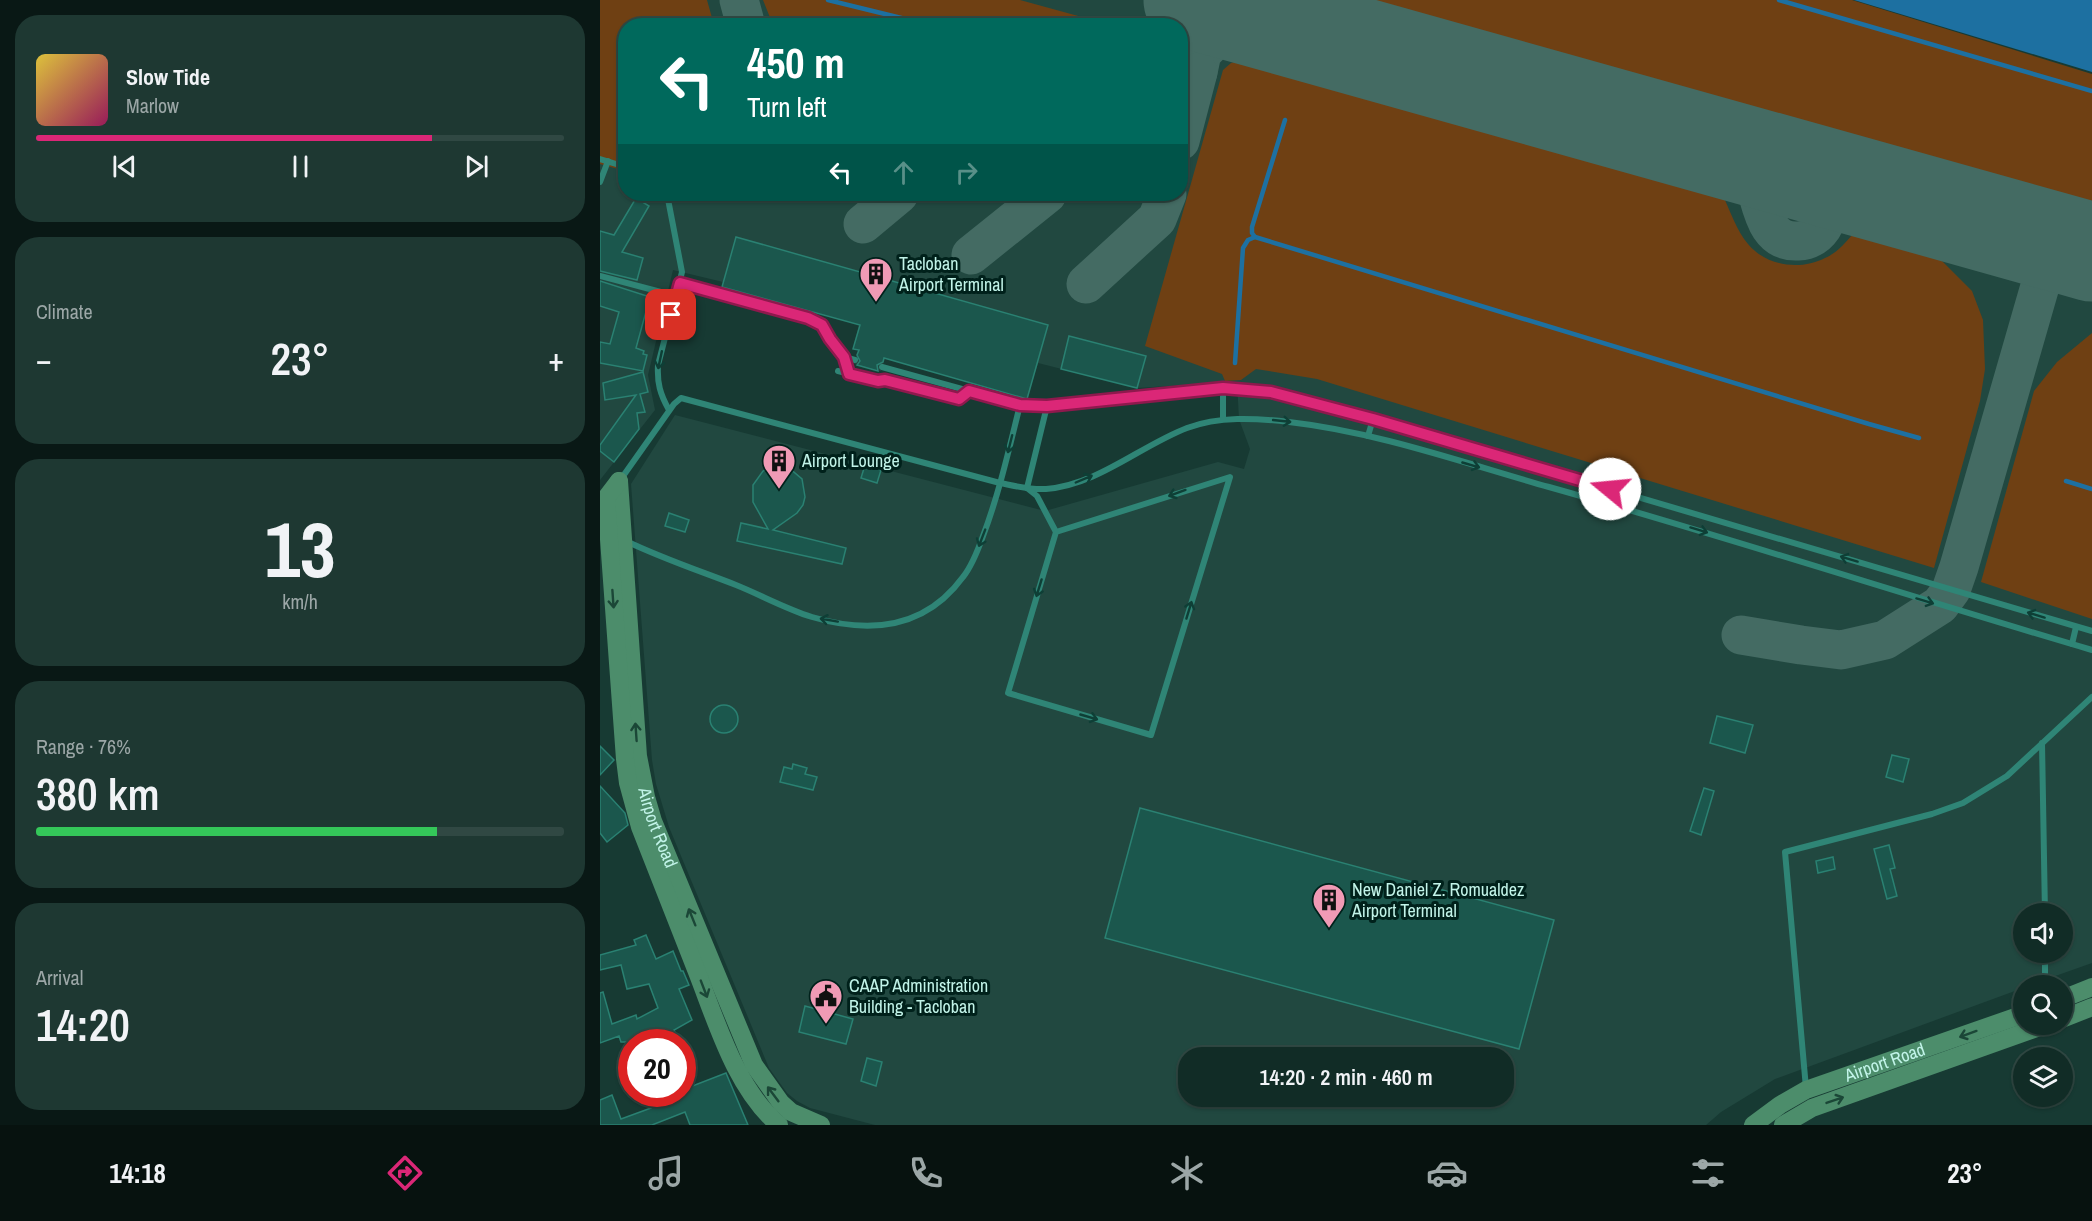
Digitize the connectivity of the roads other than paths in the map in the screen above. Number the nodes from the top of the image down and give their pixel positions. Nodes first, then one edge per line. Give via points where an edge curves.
1 (600, 159) edge
2 (608, 161) junction
3 (618, 164) edge
4 (600, 182) edge
5 (668, 201) edge
6 (600, 276) edge
7 (680, 283) junction
8 (676, 296) junction
9 (844, 357) junction
10 (855, 360) dead end
11 (882, 367) dead end
12 (838, 371) dead end
13 (849, 374) junction
14 (1223, 388) junction
15 (969, 391) junction
16 (1020, 405) junction
17 (1047, 406) junction
18 (669, 410) junction
19 (1223, 419) junction
20 (1373, 419) junction
21 (1368, 436) junction
22 (619, 481) junction
23 (1000, 483) junction
24 (1027, 488) junction
25 (1674, 508) junction
26 (1670, 521) junction
27 (1056, 532) junction
28 (611, 537) edge
29 (2076, 627) junction
30 (2092, 632) edge
31 (2072, 644) junction
32 (2092, 650) edge
33 (2092, 697) edge
34 (2042, 743) junction
35 (2045, 903) edge
36 (2092, 987) edge
37 (2073, 995) edge
38 (2092, 1007) edge
39 (2073, 1015) edge
40 (2013, 1018) edge
41 (2017, 1035) edge
42 (1806, 1090) junction
43 (785, 1121) edge
44 (1778, 1121) edge
45 (821, 1125) edge
46 (1753, 1125) edge

1 - 2 lane
2 - 3 lane
2 - 4 lane
5 - 7 lane
6 - 8 lane
7 - 8 lane
7 - 9 lane via 814,320 822,325
8 -> 18 lane via 657,378
9 - 10 lane
9 - 13 lane
11 - 15 lane
12 - 13 lane
13 - 15 lane via 959,399
14 - 17 lane
14 - 19 lane
14 - 20 lane via 1271,392
15 - 16 lane
16 - 17 lane
16 -> 23 lane
17 - 24 lane
18 - 22 lane
18 - 23 lane via 677,400 687,398
19 -> 21 lane via 1289,422
24 -> 19 lane via 1057,488 1073,483 1187,428
20 - 21 lane
20 - 25 lane
21 -> 26 lane
22 - 28 main road, Airport Road
22 - 28 main road, Airport Road via 606,498
23 - 24 lane
23 -> 28 lane via 964,577 928,612 894,624 868,626 812,616
24 - 27 lane via 1037,496
25 - 26 lane
29 -> 25 lane
26 -> 31 lane
27 -> 27 lane via 1008,693 1151,735 1230,477
28 - 43 main road, Airport Road via 625,759 632,802 724,1039 749,1092 769,1117
29 - 30 lane
29 - 31 lane
31 - 32 lane
33 - 34 lane
34 - 35 lane
34 - 42 lane via 2007,777 1963,803 1785,852
36 - 37 main road
38 - 39 main road
40 -> 42 main road, Airport Road
44 -> 41 main road, Airport Road
42 - 44 main road, Airport Road
43 - 45 main road, Airport Road
44 - 46 main road, Airport Road

